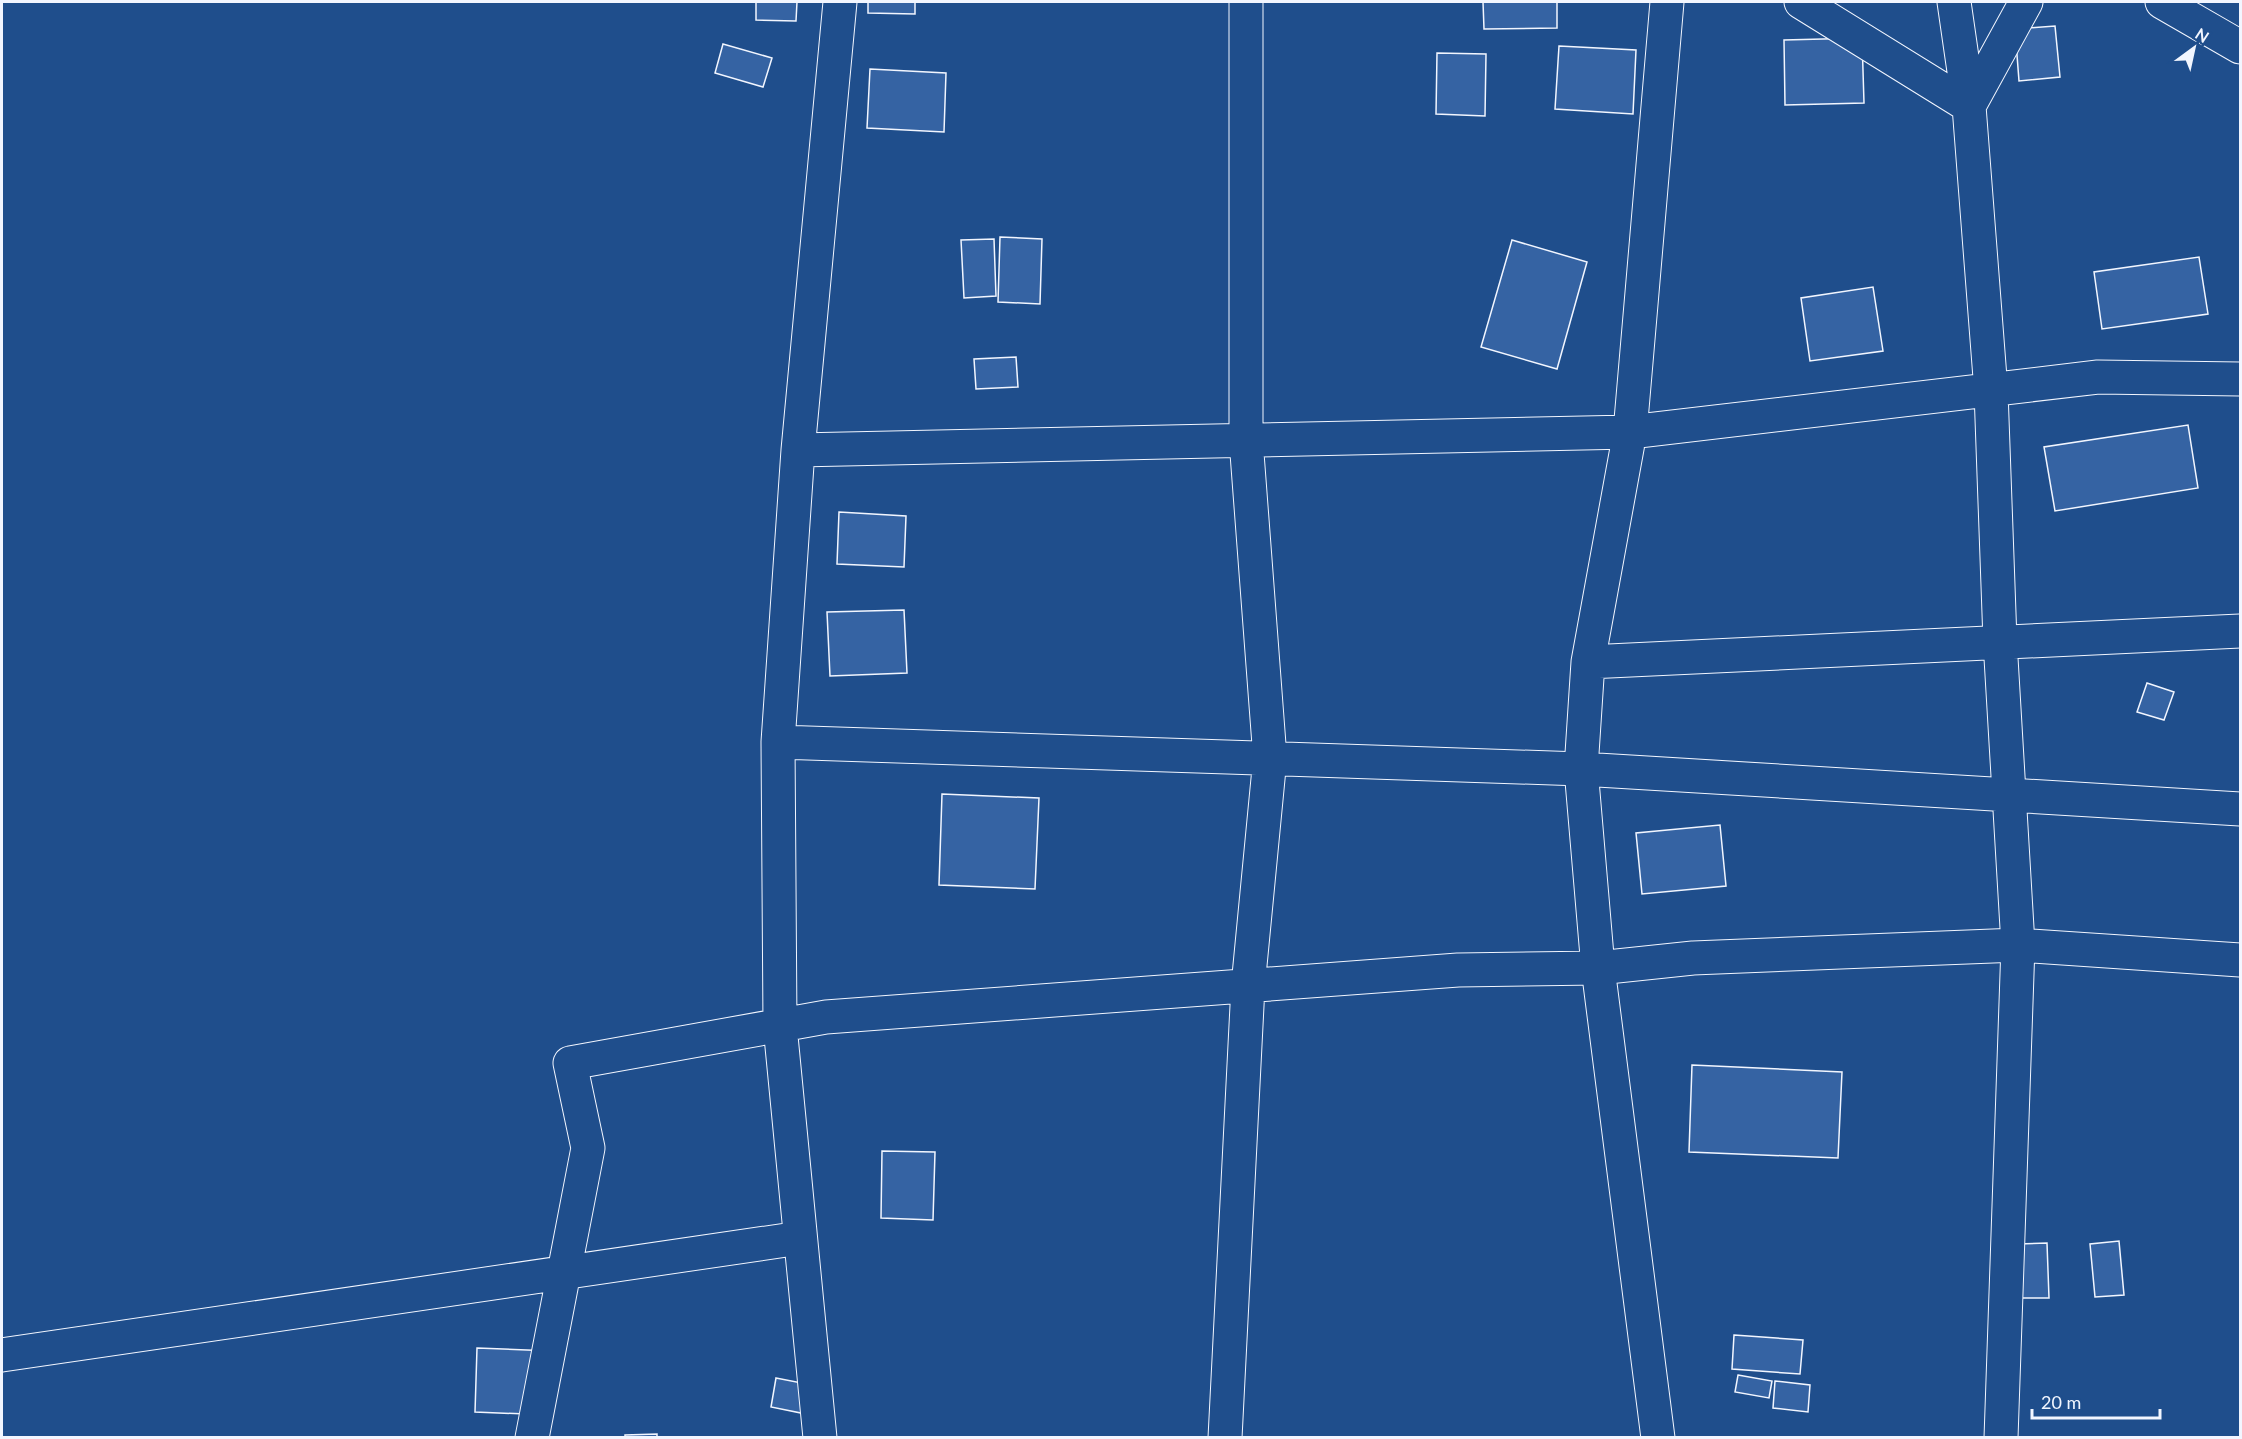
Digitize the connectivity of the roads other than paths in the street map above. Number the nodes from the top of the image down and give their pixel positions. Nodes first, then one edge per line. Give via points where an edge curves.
1 (840, 2) edge
2 (1246, 2) edge
3 (1667, 2) edge
4 (1801, 2) edge
5 (1954, 2) edge
6 (2026, 2) edge
7 (2162, 2) edge
8 (2241, 47) edge
9 (1969, 106) junction
10 (2241, 379) edge
11 (1991, 391) junction
12 (1630, 432) junction
13 (1246, 440) junction
14 (798, 450) junction
15 (2241, 631) edge
16 (2000, 641) junction
17 (1588, 662) junction
18 (778, 742) junction
19 (1270, 758) junction
20 (1581, 769) junction
21 (2010, 794) junction
22 (2241, 809) edge
23 (2018, 945) junction
24 (2241, 960) edge
25 (1598, 968) junction
26 (1248, 986) junction
27 (780, 1026) junction
28 (800, 1238) junction
29 (564, 1273) junction
30 (2, 1355) edge
31 (532, 1437) edge
32 (820, 1437) edge
33 (1225, 1437) edge
34 (1658, 1437) edge
35 (2001, 1437) edge

1 - 14 street
2 - 13 street
3 - 12 street
4 - 9 street
5 - 9 street
6 - 9 street
7 - 8 street
9 - 11 street
10 - 11 street via 2098,377
11 - 12 street
11 - 16 street
12 - 13 street
12 - 17 street
13 - 14 street
13 - 19 street
14 - 18 street
15 - 16 street
16 - 17 street
16 - 21 street
17 - 20 street
18 - 19 street
18 - 27 street
19 - 20 street
19 - 26 street
20 - 21 street
20 - 25 street
21 - 22 street
21 - 23 street
23 - 24 street
23 - 25 street via 1693,958
23 - 35 street
25 - 26 street via 1458,970
25 - 34 street
26 - 27 street via 826,1017
26 - 33 street
27 - 28 street
27 - 29 street via 570,1063 588,1148
28 - 29 street
28 - 32 street
29 - 30 street
29 - 31 street

